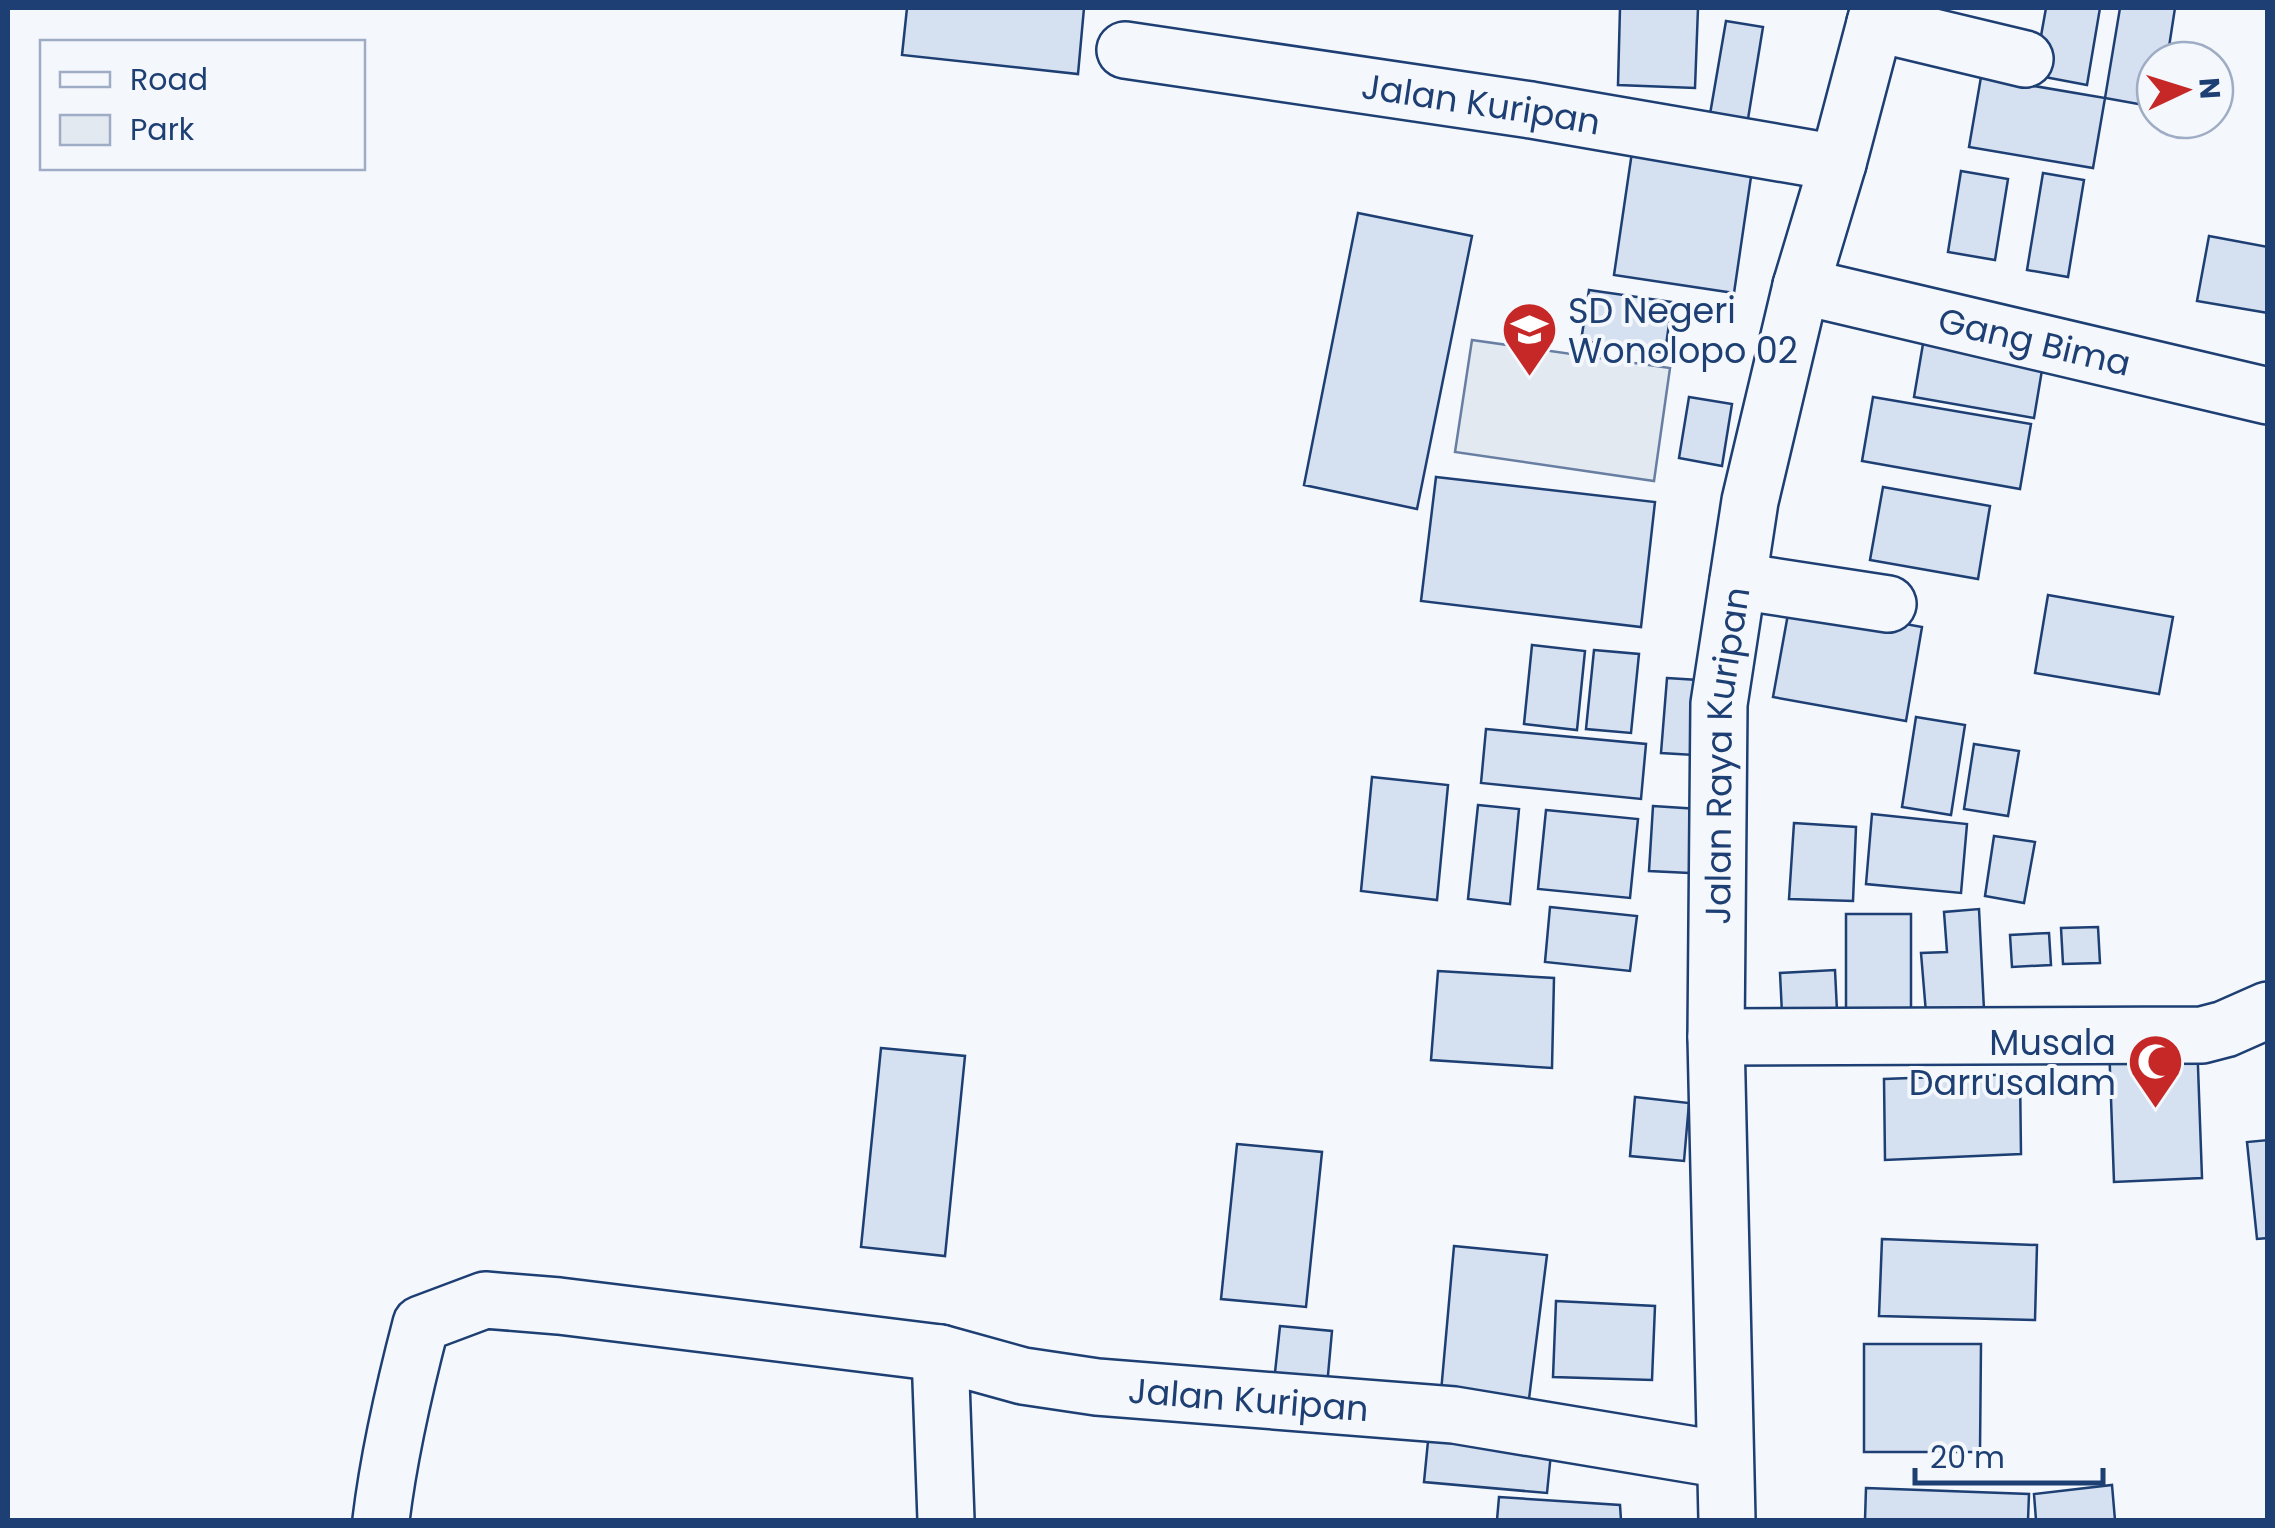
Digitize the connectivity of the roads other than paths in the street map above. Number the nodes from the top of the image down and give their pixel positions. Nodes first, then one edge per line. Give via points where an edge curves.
1 (1877, 15) edge
2 (1124, 50) dead end
3 (2025, 59) dead end
4 (1838, 163) junction
5 (1802, 286) junction
6 (2268, 396) edge
7 (1738, 581) junction
8 (1888, 604) dead end
9 (2268, 1010) edge
10 (1716, 1037) junction
11 (940, 1354) junction
12 (1724, 1460) junction
13 (381, 1520) edge
14 (946, 1520) edge
15 (1727, 1520) edge

1 - 3 street
1 - 4 street, Jalan Raya Kuripan
2 - 4 street, Jalan Kuripan
4 - 5 street, Jalan Raya Kuripan
5 - 6 street, Gang Bima
5 - 7 street, Jalan Raya Kuripan via 1750,501
7 - 8 street
7 - 10 street, Jalan Raya Kuripan via 1719,704
9 - 10 street via 2202,1035
10 - 12 street, Jalan Raya Kuripan
11 - 12 street, Jalan Kuripan via 1097,1387 1454,1414
11 - 13 street, Jalan Kuripan via 486,1300 421,1324
11 - 14 street
12 - 15 street, Jalan Raya Kuripan

